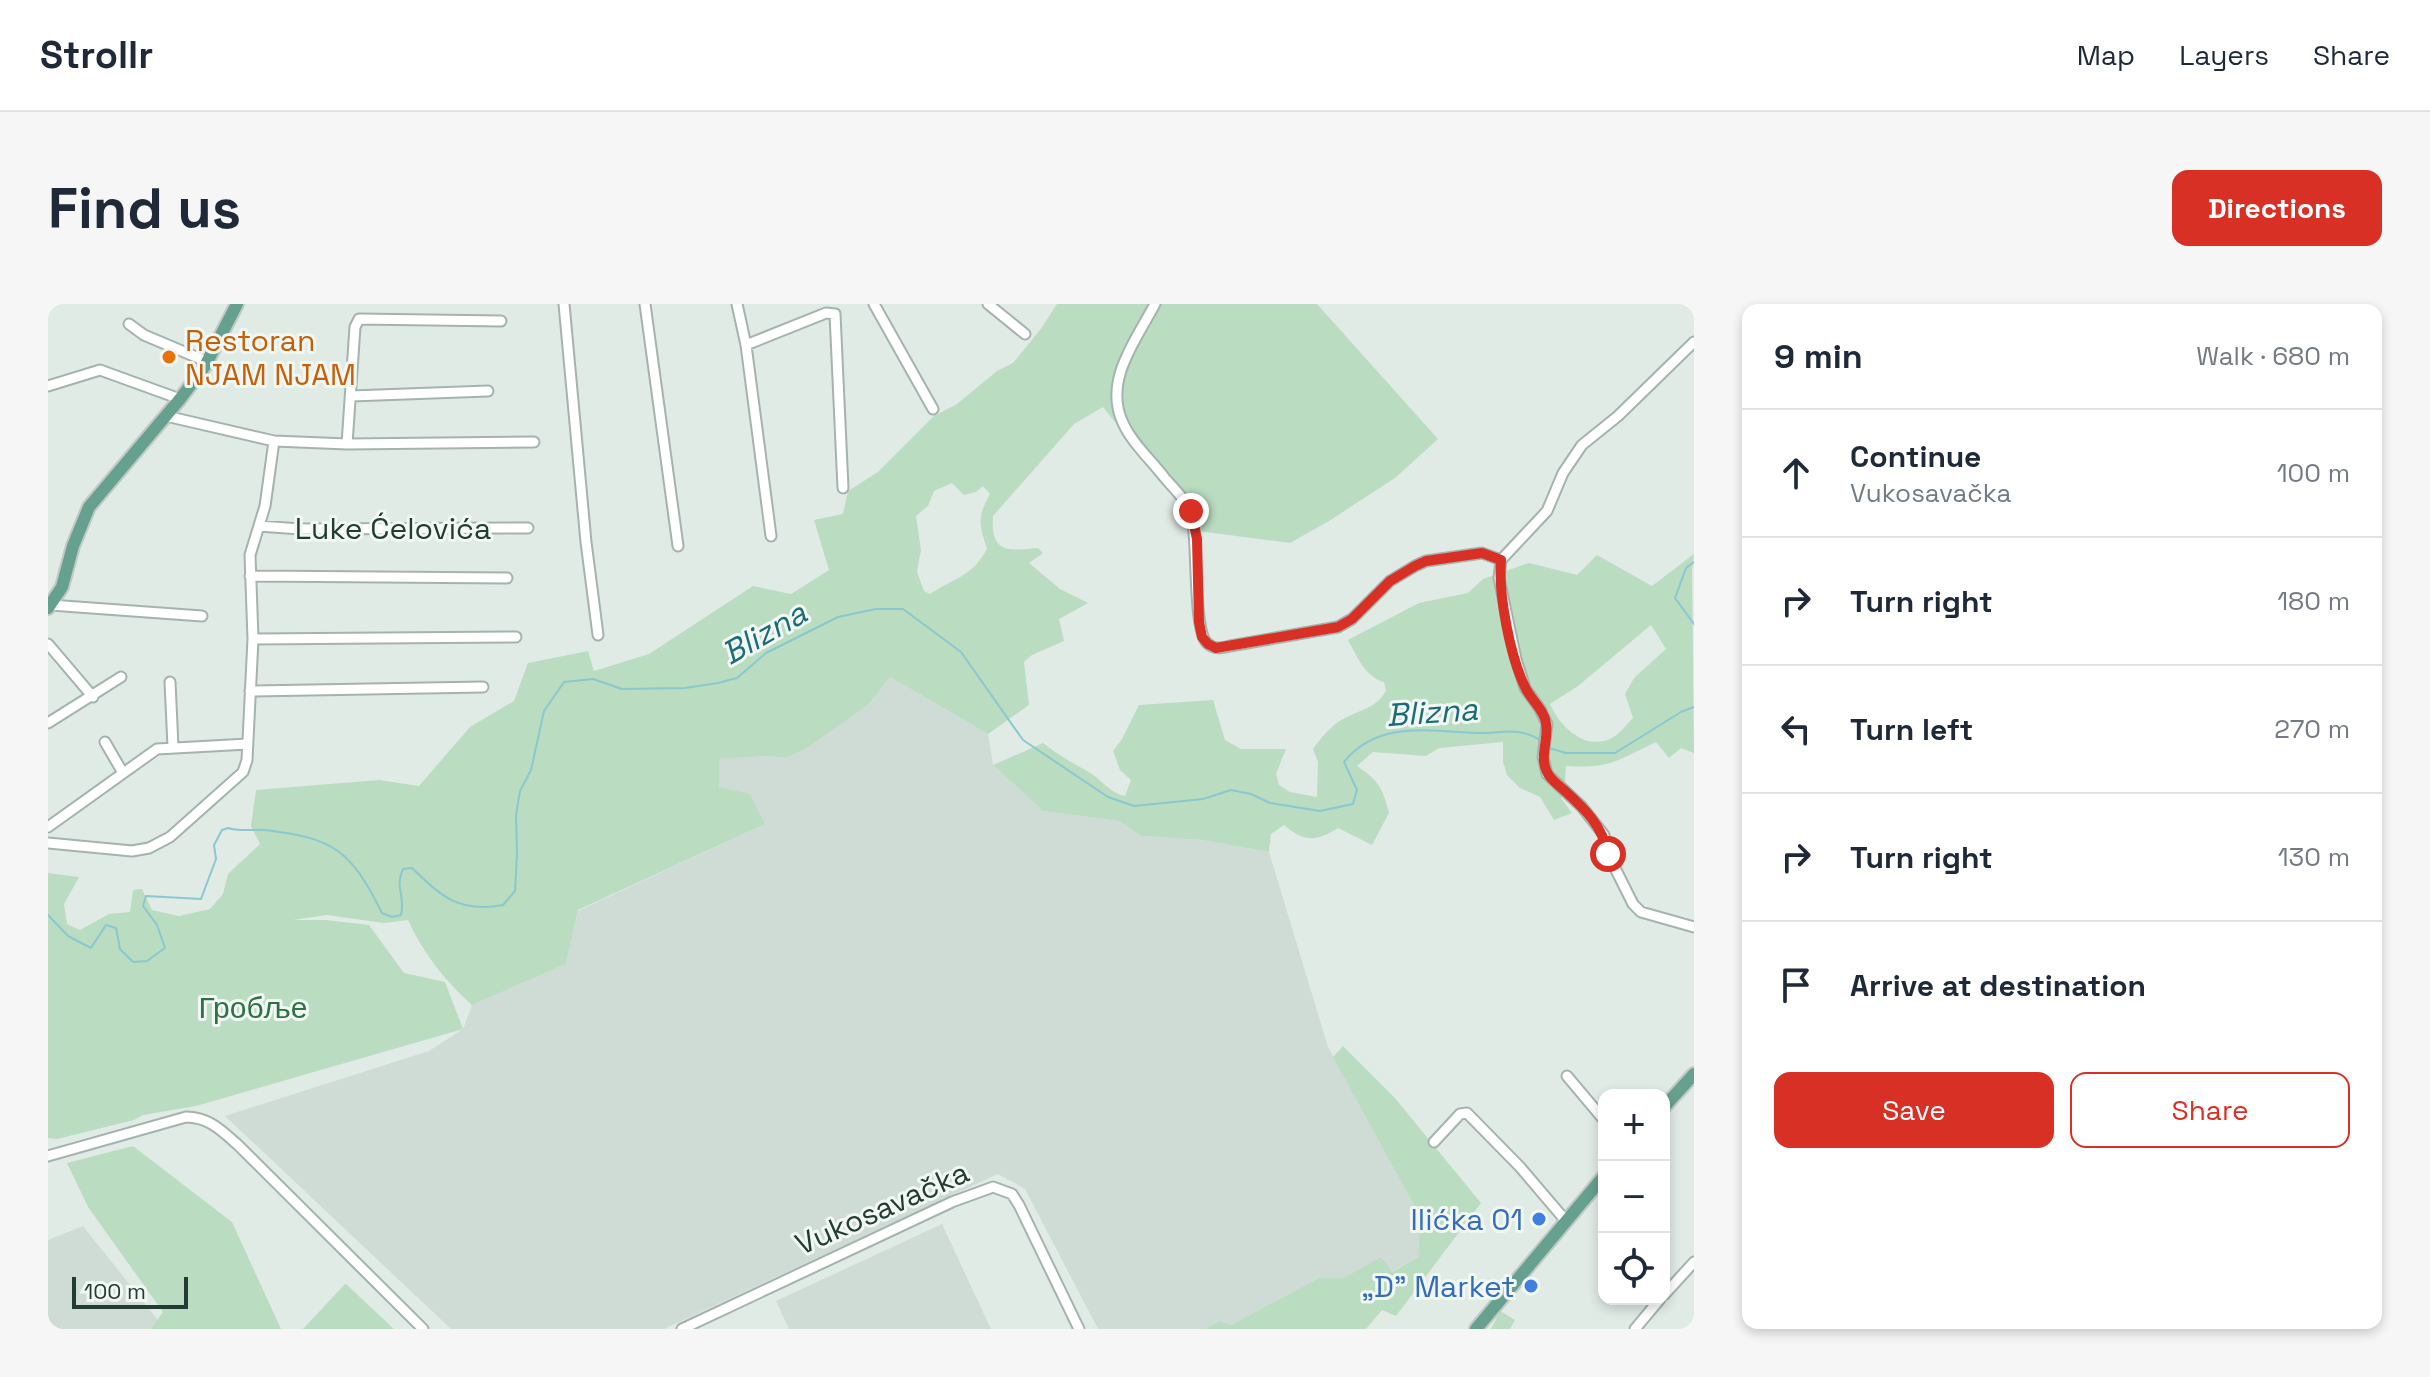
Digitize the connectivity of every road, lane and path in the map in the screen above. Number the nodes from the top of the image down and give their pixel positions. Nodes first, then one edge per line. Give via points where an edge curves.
1 (237, 304) edge
2 (564, 304) edge
3 (645, 304) edge
4 (737, 304) edge
5 (874, 304) edge
6 (988, 304) edge
7 (1155, 304) edge
8 (501, 321) dead end
9 (129, 324) dead end
10 (1025, 334) dead end
11 (1694, 342) edge
12 (746, 345) junction
13 (208, 362) junction
14 (48, 386) edge
15 (488, 391) dead end
16 (351, 396) junction
17 (180, 399) junction
18 (933, 409) dead end
19 (166, 416) junction
20 (274, 441) junction
21 (534, 442) dead end
22 (347, 444) junction
23 (843, 488) dead end
24 (259, 526) junction
25 (528, 528) dead end
26 (771, 536) dead end
27 (678, 546) dead end
28 (1501, 560) junction
29 (250, 576) junction
30 (507, 578) dead end
31 (49, 606) edge
32 (202, 616) dead end
33 (598, 635) dead end
34 (516, 637) dead end
35 (253, 639) junction
36 (48, 644) edge
37 (121, 677) dead end
38 (170, 682) dead end
39 (483, 687) dead end
40 (250, 691) junction
41 (93, 697) junction
42 (48, 723) edge
43 (105, 742) dead end
44 (248, 744) junction
45 (173, 747) junction
46 (123, 773) junction
47 (48, 827) edge
48 (48, 843) edge
49 (1694, 927) edge
50 (1694, 1074) edge
51 (1567, 1076) dead end
52 (1670, 1100) edge
53 (1598, 1113) edge
54 (1434, 1142) dead end
55 (48, 1156) edge
56 (1598, 1183) edge
57 (1566, 1221) junction
58 (1694, 1262) edge
59 (1670, 1288) edge
60 (1655, 1305) edge
61 (423, 1329) edge
62 (682, 1329) edge
63 (1079, 1329) edge
64 (1476, 1329) edge
65 (1635, 1329) edge

1 - 13 main road
2 - 33 street
3 - 27 street
4 - 12 street
5 - 18 street
6 - 10 street
7 - 28 street via 1119,373 1116,399 1123,423 1191,511 1199,622 1208,644 1216,648 1338,627 1406,570 1426,561 1482,553
8 - 16 street via 359,319
9 - 13 street
11 - 28 street via 1582,445 1547,511
12 - 23 street via 835,314
12 - 26 street
13 - 17 main road
14 - 17 street via 100,370
15 - 16 street
16 - 22 street
17 - 19 main road
19 - 20 street
19 - 31 main road via 89,507 62,587
20 - 22 street
20 - 24 street
21 - 22 street
24 - 25 street, Luke Ćelovića
24 - 29 street
28 - 49 street via 1501,594 1516,659 1525,688 1547,724 1547,774 1604,835 1633,904 1641,912
29 - 30 street, Luke Ćelovića
29 - 35 street
31 - 32 street
34 - 35 street
35 - 40 street
36 - 41 street
37 - 41 street
38 - 45 street
39 - 40 street
40 - 44 street
41 - 42 street
43 - 46 street
44 - 45 street
44 - 48 street via 239,778 156,845 132,851
45 - 46 street via 157,749
46 - 47 street
50 - 52 main road
51 - 53 street
54 - 57 street via 1467,1113
55 - 61 street via 199,1117 238,1145
56 - 57 main road
57 - 64 main road
58 - 59 street
60 - 65 street
62 - 63 street, Vukosavačka via 993,1187 1012,1194 1019,1205

